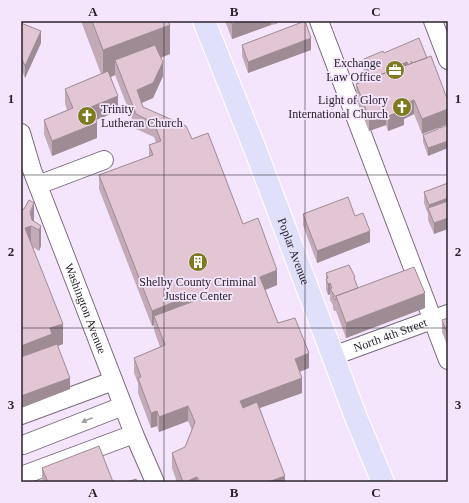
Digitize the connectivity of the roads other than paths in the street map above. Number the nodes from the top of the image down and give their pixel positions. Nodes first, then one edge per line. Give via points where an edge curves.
1 (204, 21) edge
2 (319, 21) edge
3 (433, 21) edge
4 (448, 60) edge
5 (21, 133) edge
6 (104, 160) dead end
7 (38, 185) junction
8 (440, 317) edge
9 (333, 356) junction
10 (448, 360) edge
11 (113, 381) junction
12 (123, 406) junction
13 (21, 415) edge
14 (134, 434) junction
15 (22, 443) edge
16 (30, 476) edge
17 (155, 482) edge
18 (383, 482) edge

1 - 9 main road, Poplar Avenue
2 - 8 street
3 - 4 street
5 - 7 street, Washington Avenue
6 - 7 street
7 - 11 street, Washington Avenue
8 - 9 street, North 4th Street
8 - 10 street
9 - 18 main road, Poplar Avenue
11 - 12 street, Washington Avenue
11 - 13 street
12 - 14 street, Washington Avenue
12 -> 15 street
14 - 16 street
14 - 17 street, Washington Avenue
15 - 16 street

